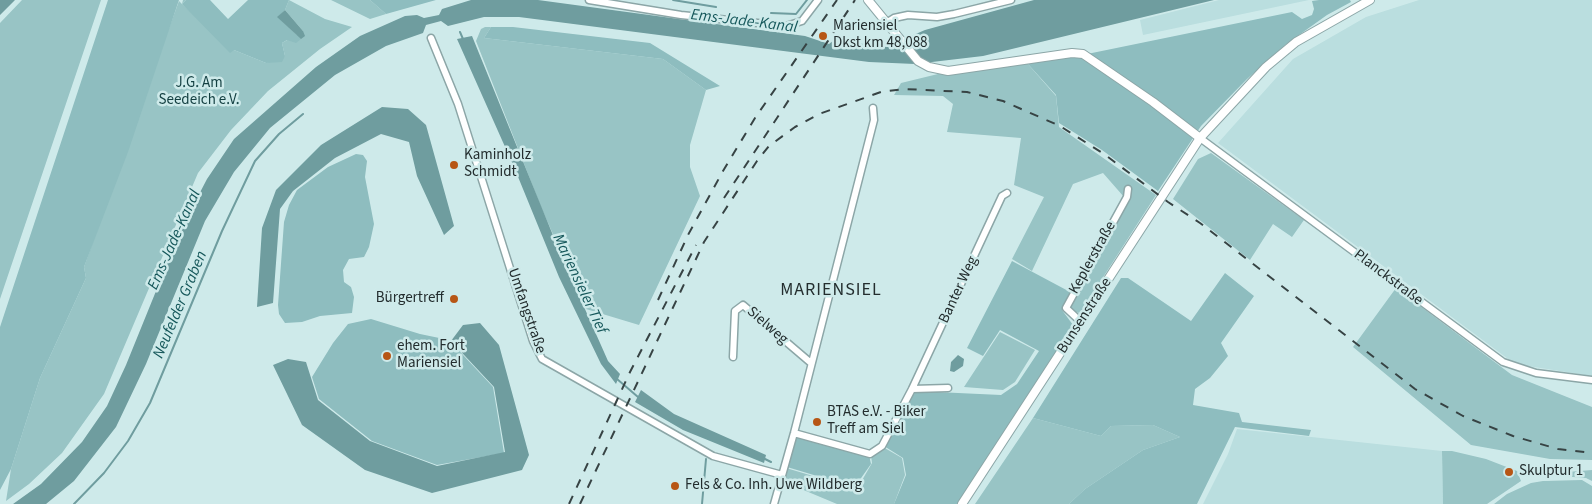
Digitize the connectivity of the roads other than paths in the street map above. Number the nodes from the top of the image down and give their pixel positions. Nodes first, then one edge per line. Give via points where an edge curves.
1 (589, 0) edge
2 (818, 0) edge
3 (868, 0) edge
4 (1011, 0) edge
5 (1370, 0) edge
6 (886, 23) junction
7 (431, 38) dead end
8 (873, 108) dead end
9 (1200, 138) junction
10 (1128, 189) dead end
11 (1008, 193) dead end
12 (1081, 322) junction
13 (733, 357) dead end
14 (811, 363) junction
15 (1592, 380) edge
16 (912, 388) junction
17 (948, 388) dead end
18 (794, 433) junction
19 (782, 475) junction
20 (774, 504) edge
21 (962, 504) edge

1 - 2 street via 786,26 802,21
3 - 6 street
4 - 6 street via 937,17 908,15
5 - 9 street, Bunsenstraße via 1296,42 1266,67
6 - 9 street via 918,61 948,71 1083,54
7 - 19 street, Umfangstraße via 455,96 533,341 542,359 712,456
8 - 14 street via 874,120
9 - 12 street, Bunsenstraße
9 - 15 street, Planckstraße via 1502,362 1536,373
10 - 12 street, Keplerstraße via 1127,197 1066,308
11 - 16 street, Banter Weg via 1002,196
12 - 21 street, Bunsenstraße
13 - 14 street, Sielweg via 735,311 743,302
14 - 18 street
16 - 17 street
16 - 18 street, Banter Weg via 882,446 870,454
18 - 19 street
19 - 20 street

